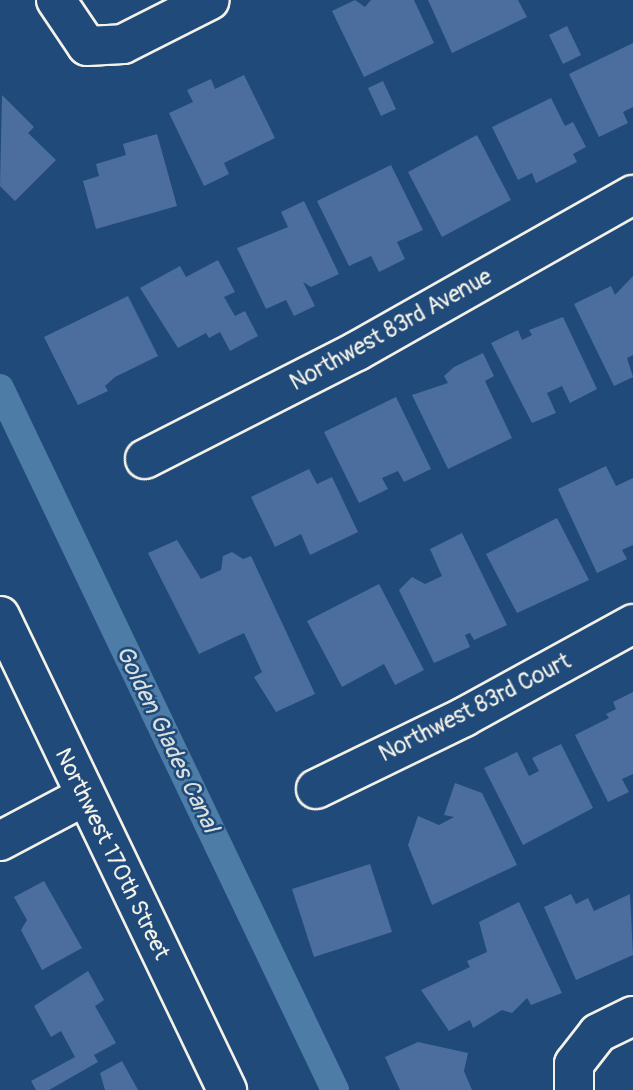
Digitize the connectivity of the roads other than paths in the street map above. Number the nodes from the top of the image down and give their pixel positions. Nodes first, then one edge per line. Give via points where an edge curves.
1 (56, 0) edge
2 (210, 0) edge
3 (633, 195) edge
4 (145, 459) dead end
5 (0, 616) edge
6 (633, 624) edge
7 (316, 789) dead end
8 (83, 797) junction
9 (0, 841) edge
10 (633, 1016) edge
11 (574, 1077) edge
12 (227, 1090) edge

1 - 2 street via 87,46 124,44
3 - 4 street, Northwest 83rd Avenue via 357,351
5 - 8 street, Northwest 170th Street
6 - 7 street, Northwest 83rd Court via 464,717
8 - 9 street
8 - 12 street, Northwest 170th Street
10 - 11 street via 598,1033

